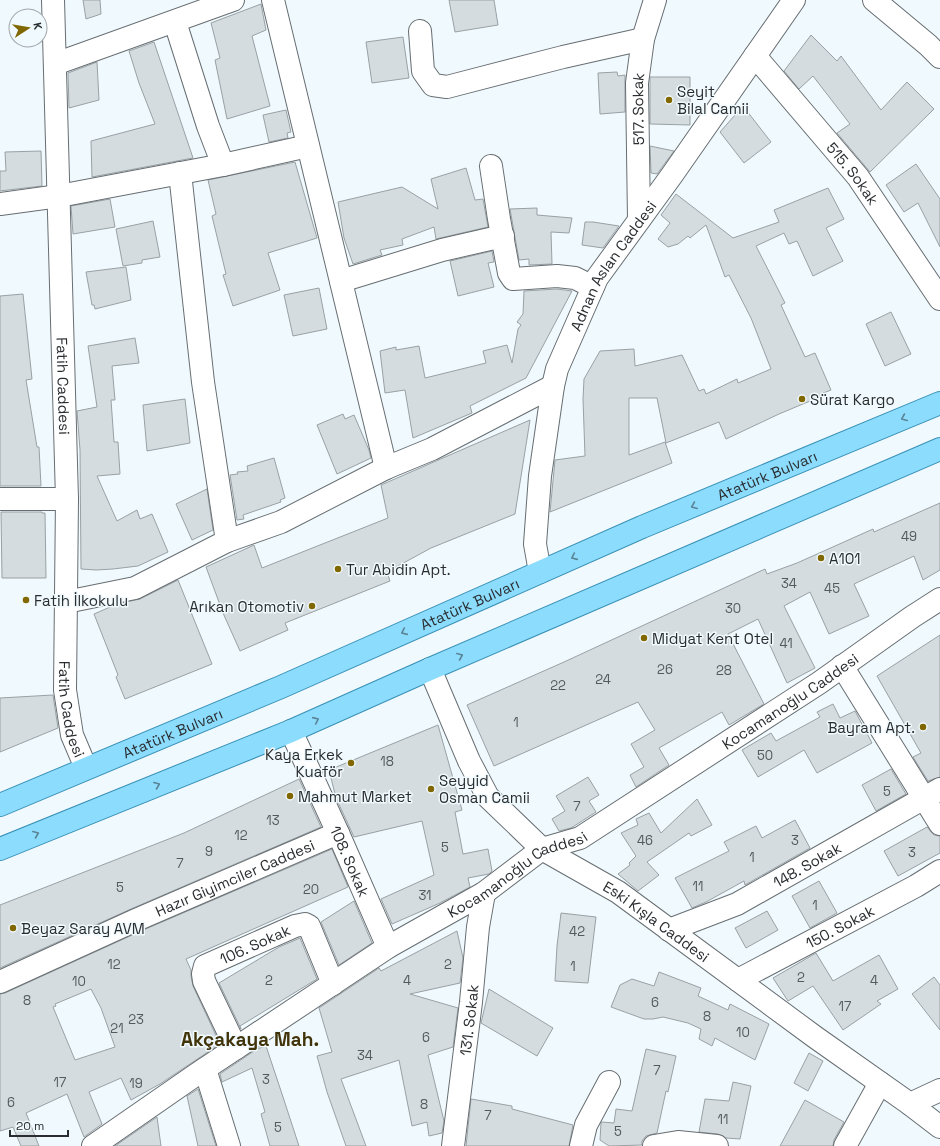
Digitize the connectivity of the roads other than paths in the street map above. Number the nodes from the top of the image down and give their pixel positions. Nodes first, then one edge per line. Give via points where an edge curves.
1 (53, 0) edge
2 (233, 0) edge
3 (273, 0) edge
4 (655, 0) edge
5 (794, 0) edge
6 (874, 0) edge
7 (175, 22) junction
8 (420, 31) dead end
9 (643, 39) junction
10 (936, 46) edge
11 (756, 56) junction
12 (55, 64) junction
13 (308, 146) junction
14 (223, 166) junction
15 (492, 166) dead end
16 (180, 173) junction
17 (58, 196) junction
18 (0, 204) edge
19 (639, 220) junction
20 (503, 236) junction
21 (340, 281) junction
22 (593, 287) junction
23 (940, 299) edge
24 (552, 386) junction
25 (940, 403) edge
26 (940, 449) edge
27 (386, 468) junction
28 (0, 499) edge
29 (67, 499) junction
30 (226, 541) junction
31 (540, 572) junction
32 (940, 599) edge
33 (66, 602) junction
34 (842, 666) junction
35 (430, 669) junction
36 (291, 731) junction
37 (86, 768) junction
38 (932, 794) edge
39 (0, 805) edge
40 (940, 824) edge
41 (338, 833) junction
42 (0, 849) edge
43 (542, 850) junction
44 (940, 871) edge
45 (484, 893) junction
46 (669, 930) junction
47 (388, 947) junction
48 (738, 980) junction
49 (0, 982) edge
50 (334, 984) junction
51 (236, 1048) junction
52 (205, 1069) junction
53 (609, 1082) dead end
54 (880, 1083) junction
55 (940, 1090) edge
56 (910, 1104) junction
57 (940, 1127) edge
58 (691, 1145) edge
59 (93, 1146) edge
60 (229, 1146) edge
61 (453, 1146) edge
62 (581, 1146) edge
63 (654, 1146) edge
64 (717, 1146) edge
65 (845, 1146) edge

1 - 12 street, Fatih Caddesi
2 - 7 street
3 - 13 street
4 - 9 street, 517. Sokak
5 - 11 street, Adnan Aslan Caddesi
6 - 10 street
7 - 12 street
7 - 14 street
8 - 9 street via 423,71 433,84 447,87
9 - 19 street, 517. Sokak via 637,83
11 - 19 street, Adnan Aslan Caddesi
11 - 23 street, 515. Sokak via 858,176
12 - 17 street, Fatih Caddesi
13 - 14 street
13 - 21 street
14 - 16 street
15 - 20 street
16 - 17 street
16 - 30 street via 203,382
17 - 18 street
17 - 29 street, Fatih Caddesi
19 - 22 street, Adnan Aslan Caddesi
20 - 21 street via 442,250
20 - 22 street via 509,273 513,279 557,276 575,278
21 - 27 street
22 - 24 street, Adnan Aslan Caddesi
24 - 27 street via 432,449
24 - 31 street, Adnan Aslan Caddesi via 535,536
25 -> 31 main road, Atatürk Bulvarı
35 -> 26 main road
27 - 30 street via 281,522
28 - 29 street
29 - 33 street, Fatih Caddesi
30 - 33 street via 135,588
31 -> 37 main road, Atatürk Bulvarı via 281,687
32 - 34 street, Kocamanoğlu Caddesi
33 - 37 street, Fatih Caddesi via 65,690 72,735
34 - 38 street
34 - 43 street, Kocamanoğlu Caddesi via 580,838
36 -> 35 main road
35 - 43 street, Eski Kışla Caddesi via 469,761 488,797
36 - 41 street, 108. Sokak
42 -> 36 main road
37 - 39 main road, Atatürk Bulvarı
38 - 40 street
38 - 46 street, 148. Sokak via 737,904
41 - 47 street, 108. Sokak
41 - 49 street, Hazır Giyimciler Caddesi
43 - 45 street, Kocamanoğlu Caddesi
43 - 46 street, Eski Kışla Caddesi via 618,892
44 - 48 street, 150. Sokak
45 - 47 street, Kocamanoğlu Caddesi
45 - 61 street, 131. Sokak
46 - 48 street, Eski Kışla Caddesi
47 - 50 street, Kocamanoğlu Caddesi
48 - 54 street, Eski Kışla Caddesi
50 - 51 street, Kocamanoğlu Caddesi
50 - 51 street, 106. Sokak via 309,926 305,924 295,926 205,966 204,981
51 - 52 street, Kocamanoğlu Caddesi
52 - 59 street, Kocamanoğlu Caddesi
52 - 60 street
53 - 62 street via 586,1125
54 - 56 street, Eski Kışla Caddesi
54 - 65 street
55 - 56 street
56 - 57 street, Eski Kışla Caddesi
58 - 63 street via 678,1142
58 - 64 street

